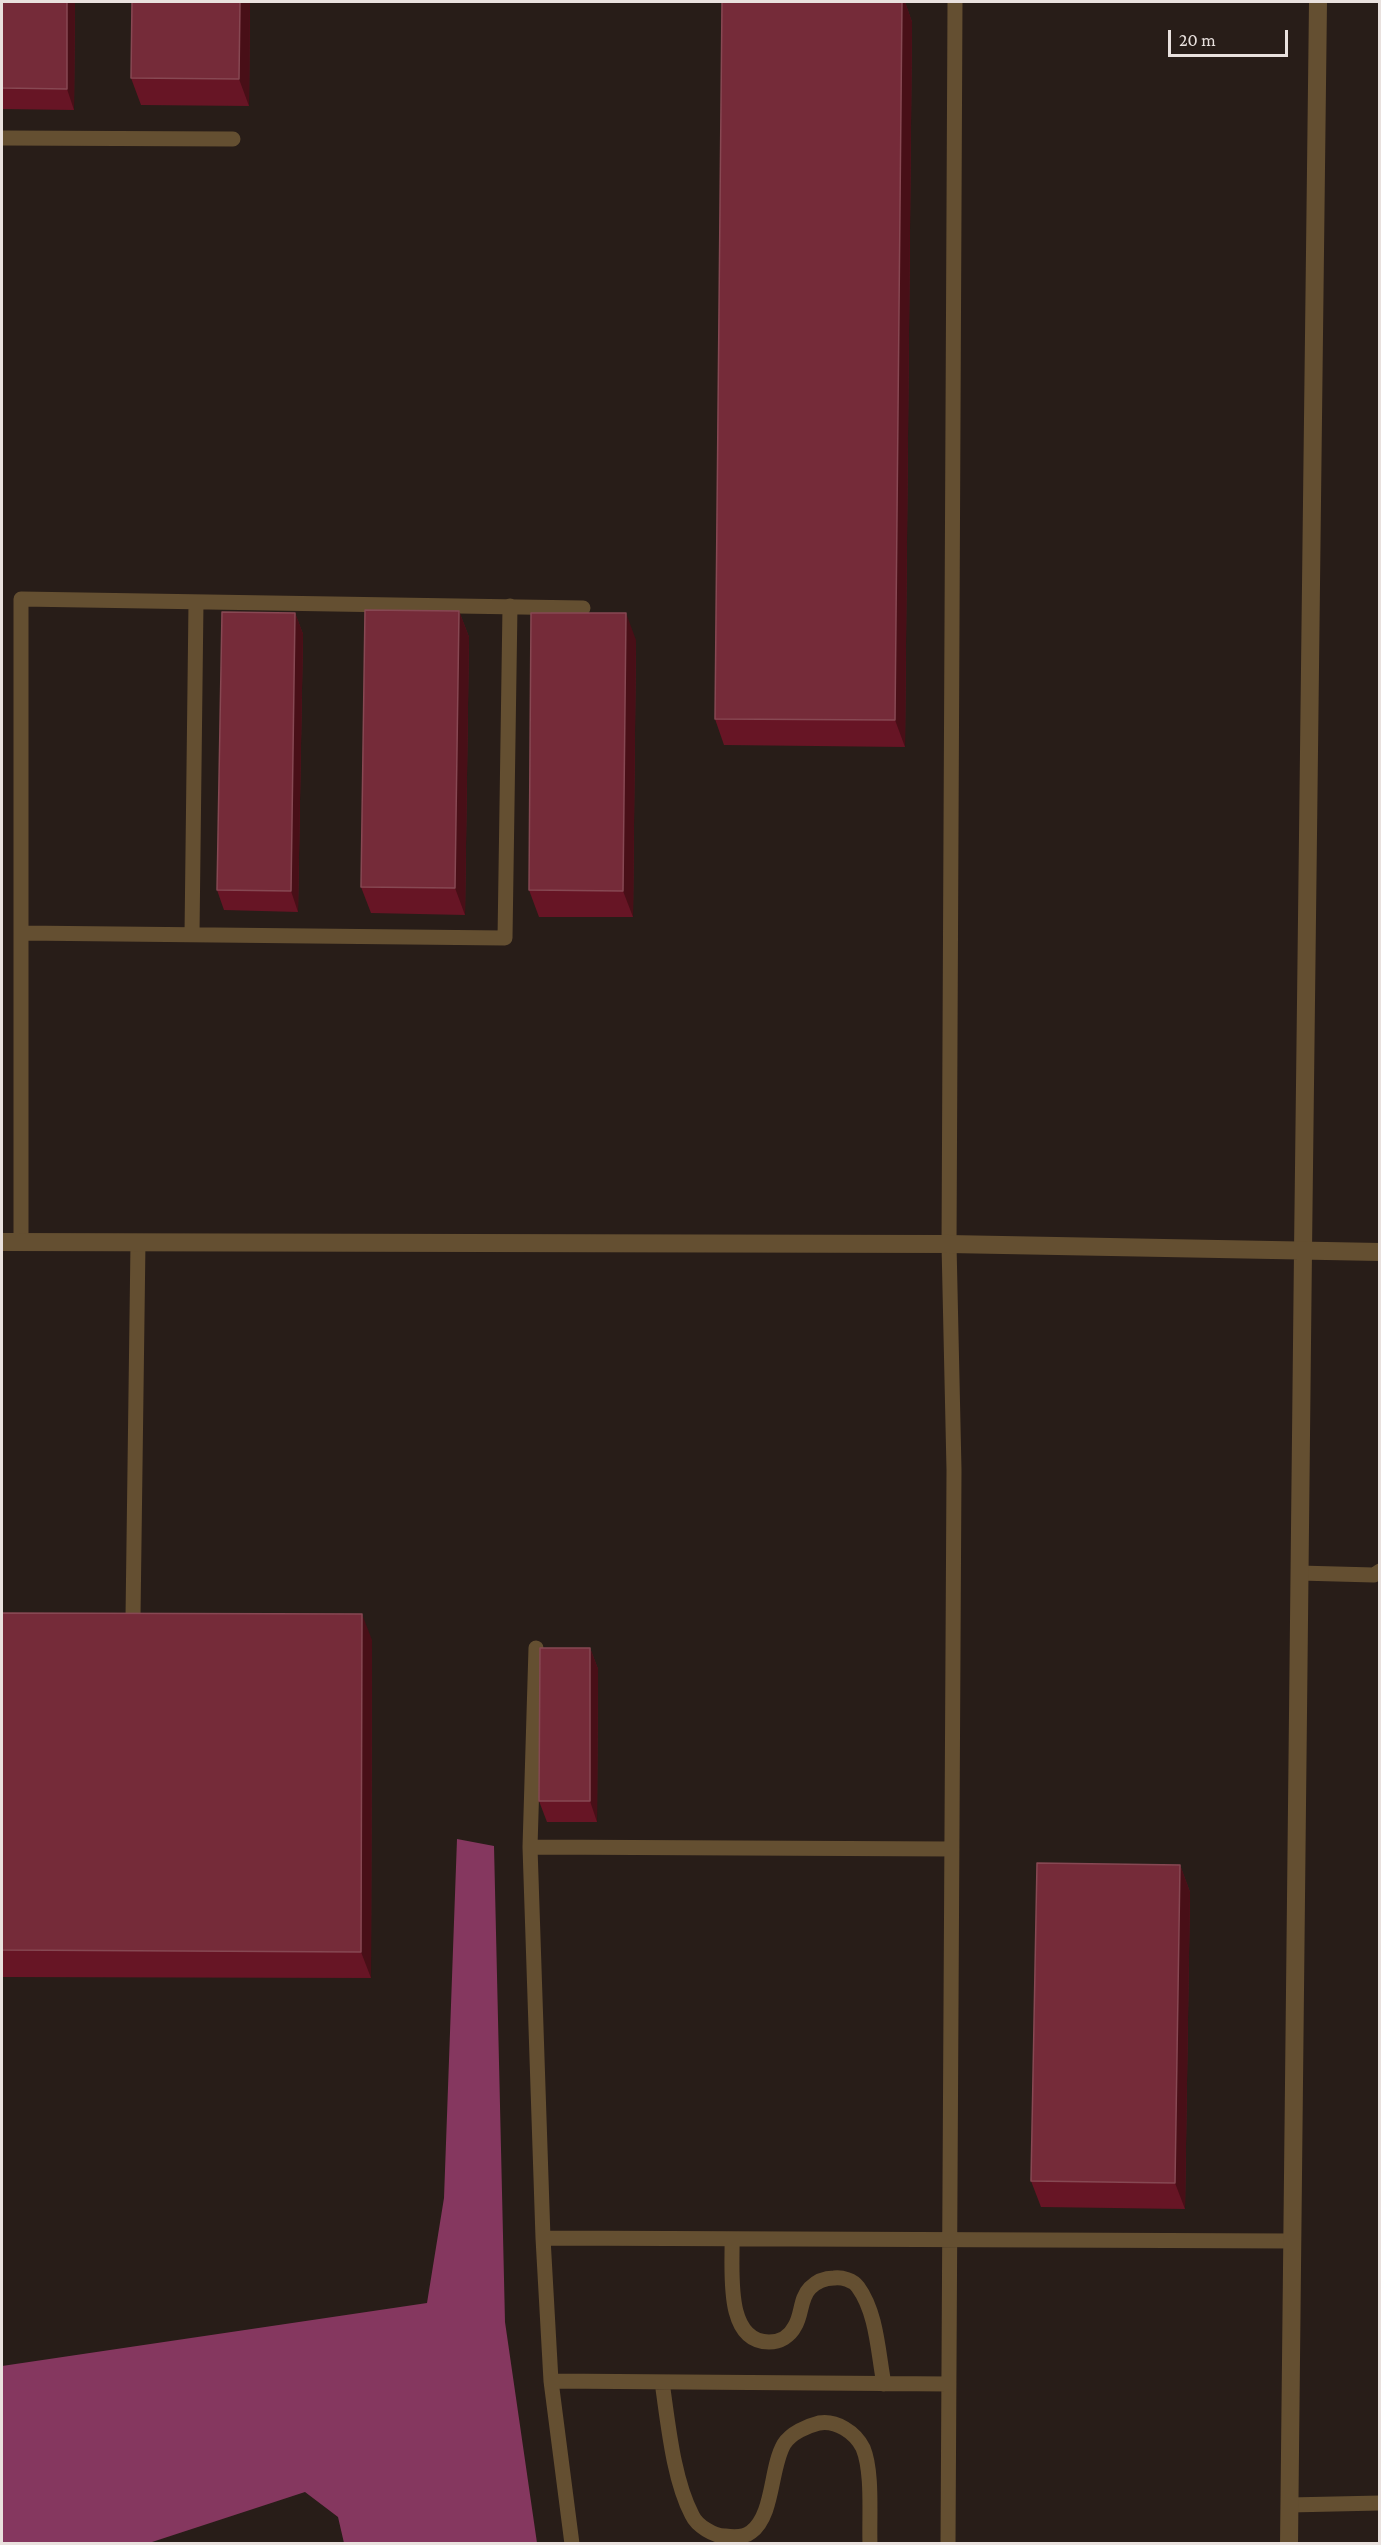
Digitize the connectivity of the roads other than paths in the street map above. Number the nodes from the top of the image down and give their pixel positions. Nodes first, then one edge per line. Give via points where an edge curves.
1 (955, 2) edge
2 (1318, 2) edge
3 (2, 138) edge
4 (233, 139) dead end
5 (196, 602) junction
6 (510, 606) junction
7 (583, 608) dead end
8 (21, 933) junction
9 (192, 934) junction
10 (2, 1242) edge
11 (21, 1242) junction
12 (138, 1242) junction
13 (949, 1244) junction
14 (1303, 1251) junction
15 (1380, 1252) edge
16 (1380, 1571) edge
17 (1299, 1574) junction
18 (133, 1617) edge
19 (536, 1648) dead end
20 (530, 1847) junction
21 (952, 1849) junction
22 (543, 2238) junction
23 (732, 2239) junction
24 (950, 2240) junction
25 (1292, 2241) junction
26 (551, 2381) junction
27 (662, 2382) junction
28 (884, 2384) junction
29 (949, 2384) junction
30 (1380, 2503) edge
31 (1290, 2505) junction
32 (572, 2544) edge
33 (870, 2544) edge
34 (948, 2544) edge
35 (1289, 2544) edge

1 - 13 lane
2 - 14 street
3 - 4 lane
5 - 6 lane
5 - 8 lane via 21,599
5 - 9 lane
6 - 7 lane
6 - 9 lane via 505,938
8 - 9 lane
8 - 11 lane
10 - 11 street
11 - 12 street
12 - 13 street
12 - 18 lane
13 - 14 street
13 - 21 lane via 954,1470
14 - 15 street
14 - 17 street
16 - 17 lane via 1374,1575
17 - 25 street
19 - 20 lane
20 - 21 lane
20 - 22 lane
21 - 24 lane
22 - 23 lane
22 - 26 lane
23 - 24 lane
23 - 28 lane via 734,2304 740,2325 751,2338 781,2341 795,2326 809,2289 825,2278 842,2277 857,2285 869,2310
24 - 25 lane
24 - 29 lane
25 - 31 street
26 - 27 lane
26 - 32 lane
27 - 28 lane
27 - 33 lane via 675,2465 692,2517 715,2536 751,2533 764,2516 785,2442 806,2426 828,2422 846,2428 863,2448 868,2473
28 - 29 lane
29 - 34 lane
30 - 31 lane
31 - 35 street

